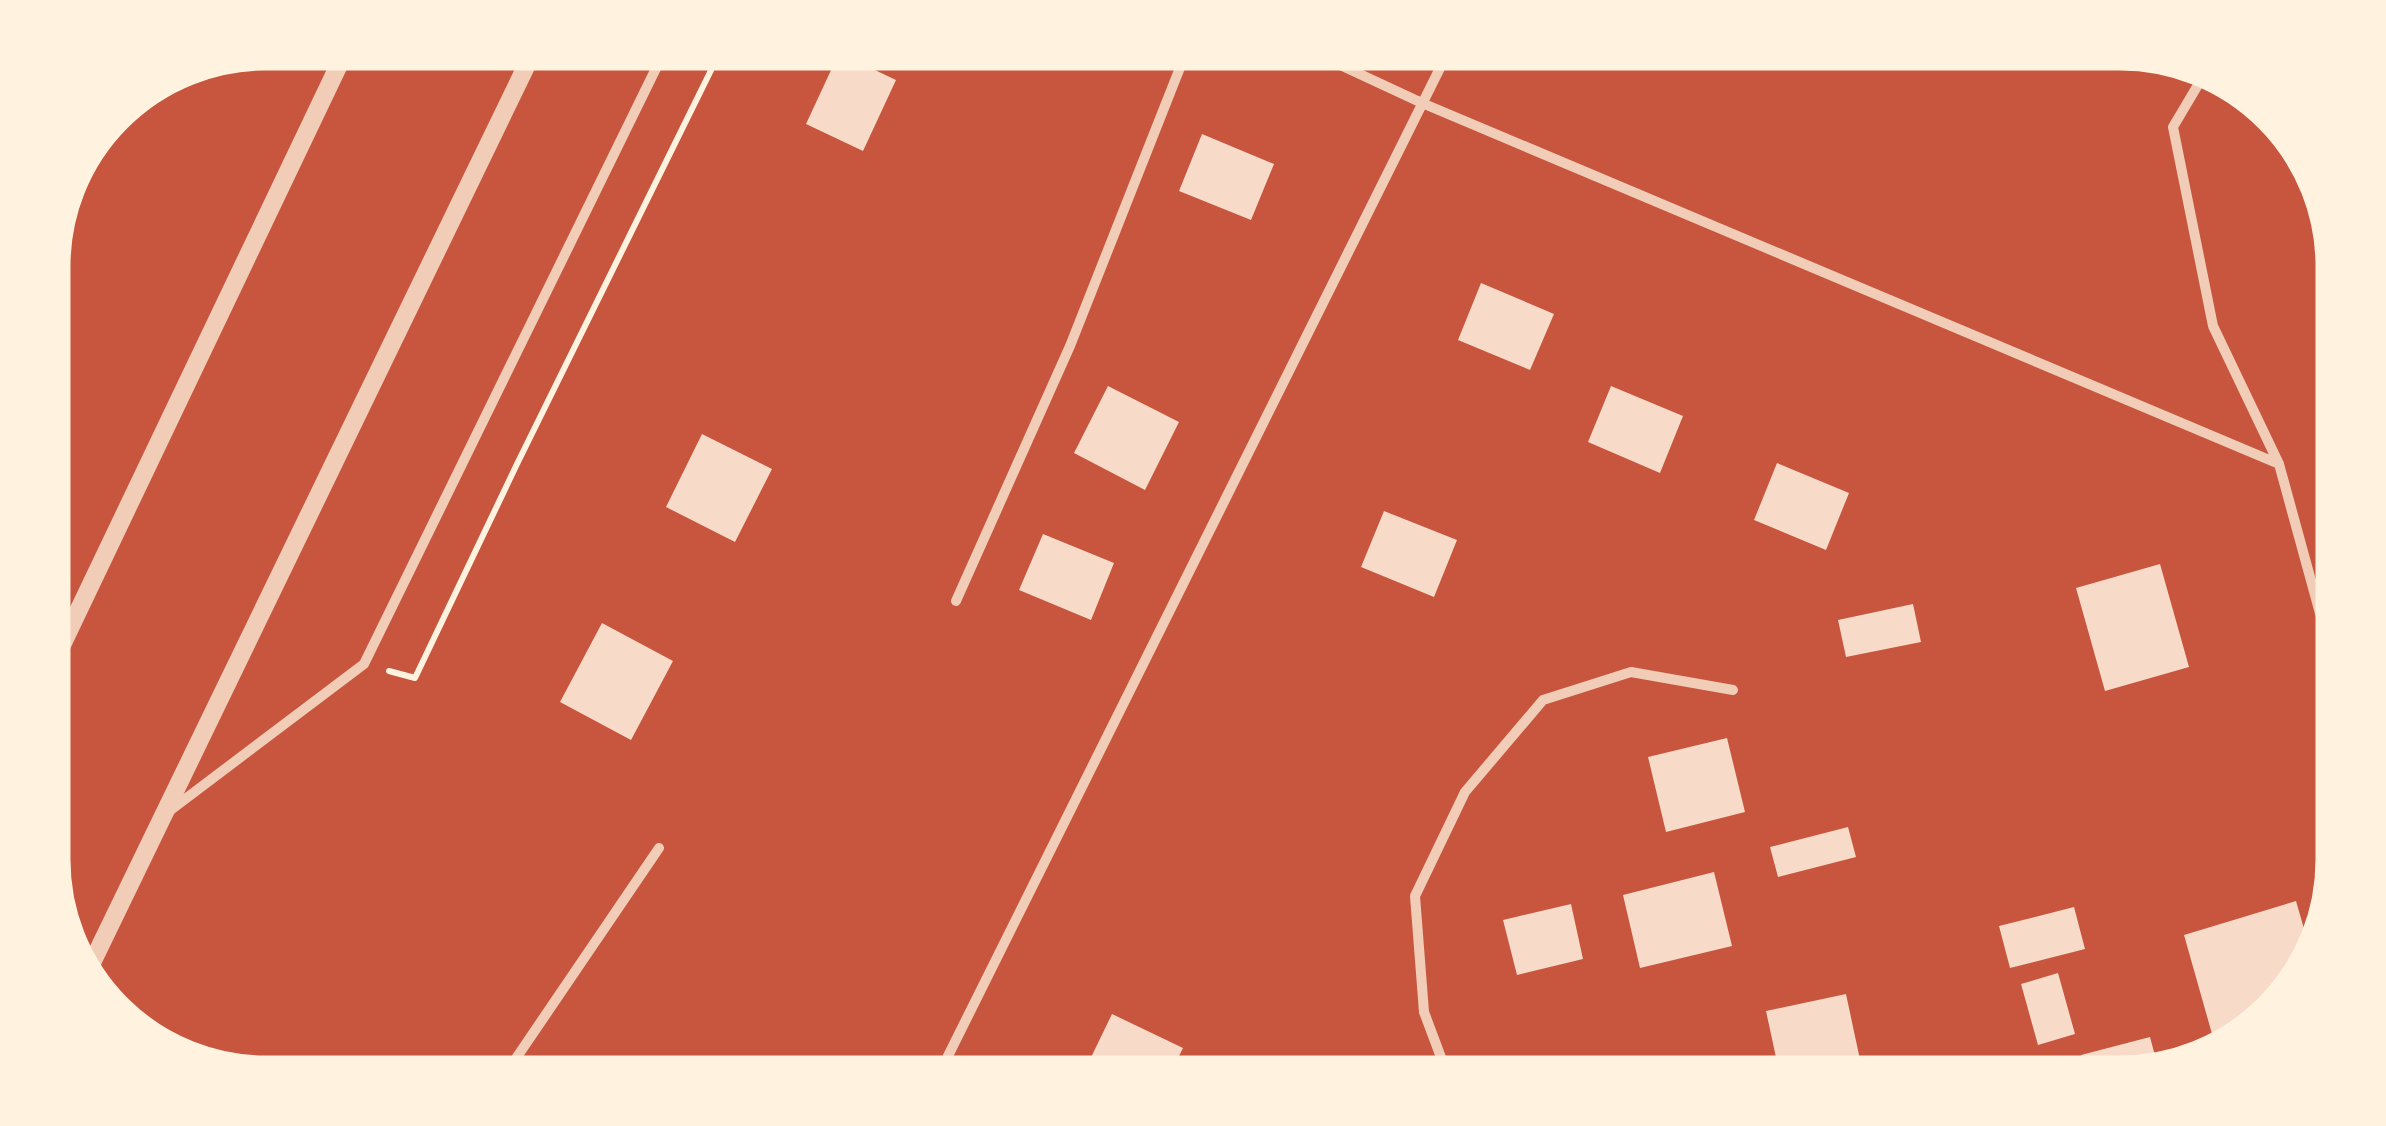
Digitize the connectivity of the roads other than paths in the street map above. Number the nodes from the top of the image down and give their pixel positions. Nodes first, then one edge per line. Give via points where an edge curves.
1 (337, 68) edge
2 (525, 68) edge
3 (656, 68) edge
4 (1180, 68) edge
5 (1347, 68) edge
6 (1440, 68) edge
7 (2198, 84) edge
8 (1422, 103) junction
9 (2279, 464) junction
10 (956, 602) dead end
11 (2318, 604) edge
12 (68, 634) edge
13 (1733, 690) dead end
14 (163, 816) junction
15 (658, 848) dead end
16 (94, 959) edge
17 (516, 1058) edge
18 (947, 1058) edge
19 (1441, 1058) edge

1 - 12 street
2 - 14 street
3 - 14 street via 364,664
4 - 10 street via 1070,346
5 - 8 street
6 - 8 street
7 - 9 street via 2173,127 2213,326
8 - 9 street
8 - 18 street
9 - 11 street
13 - 19 street via 1631,672 1543,700 1465,792 1415,896 1424,1012
14 - 16 street
15 - 17 street

